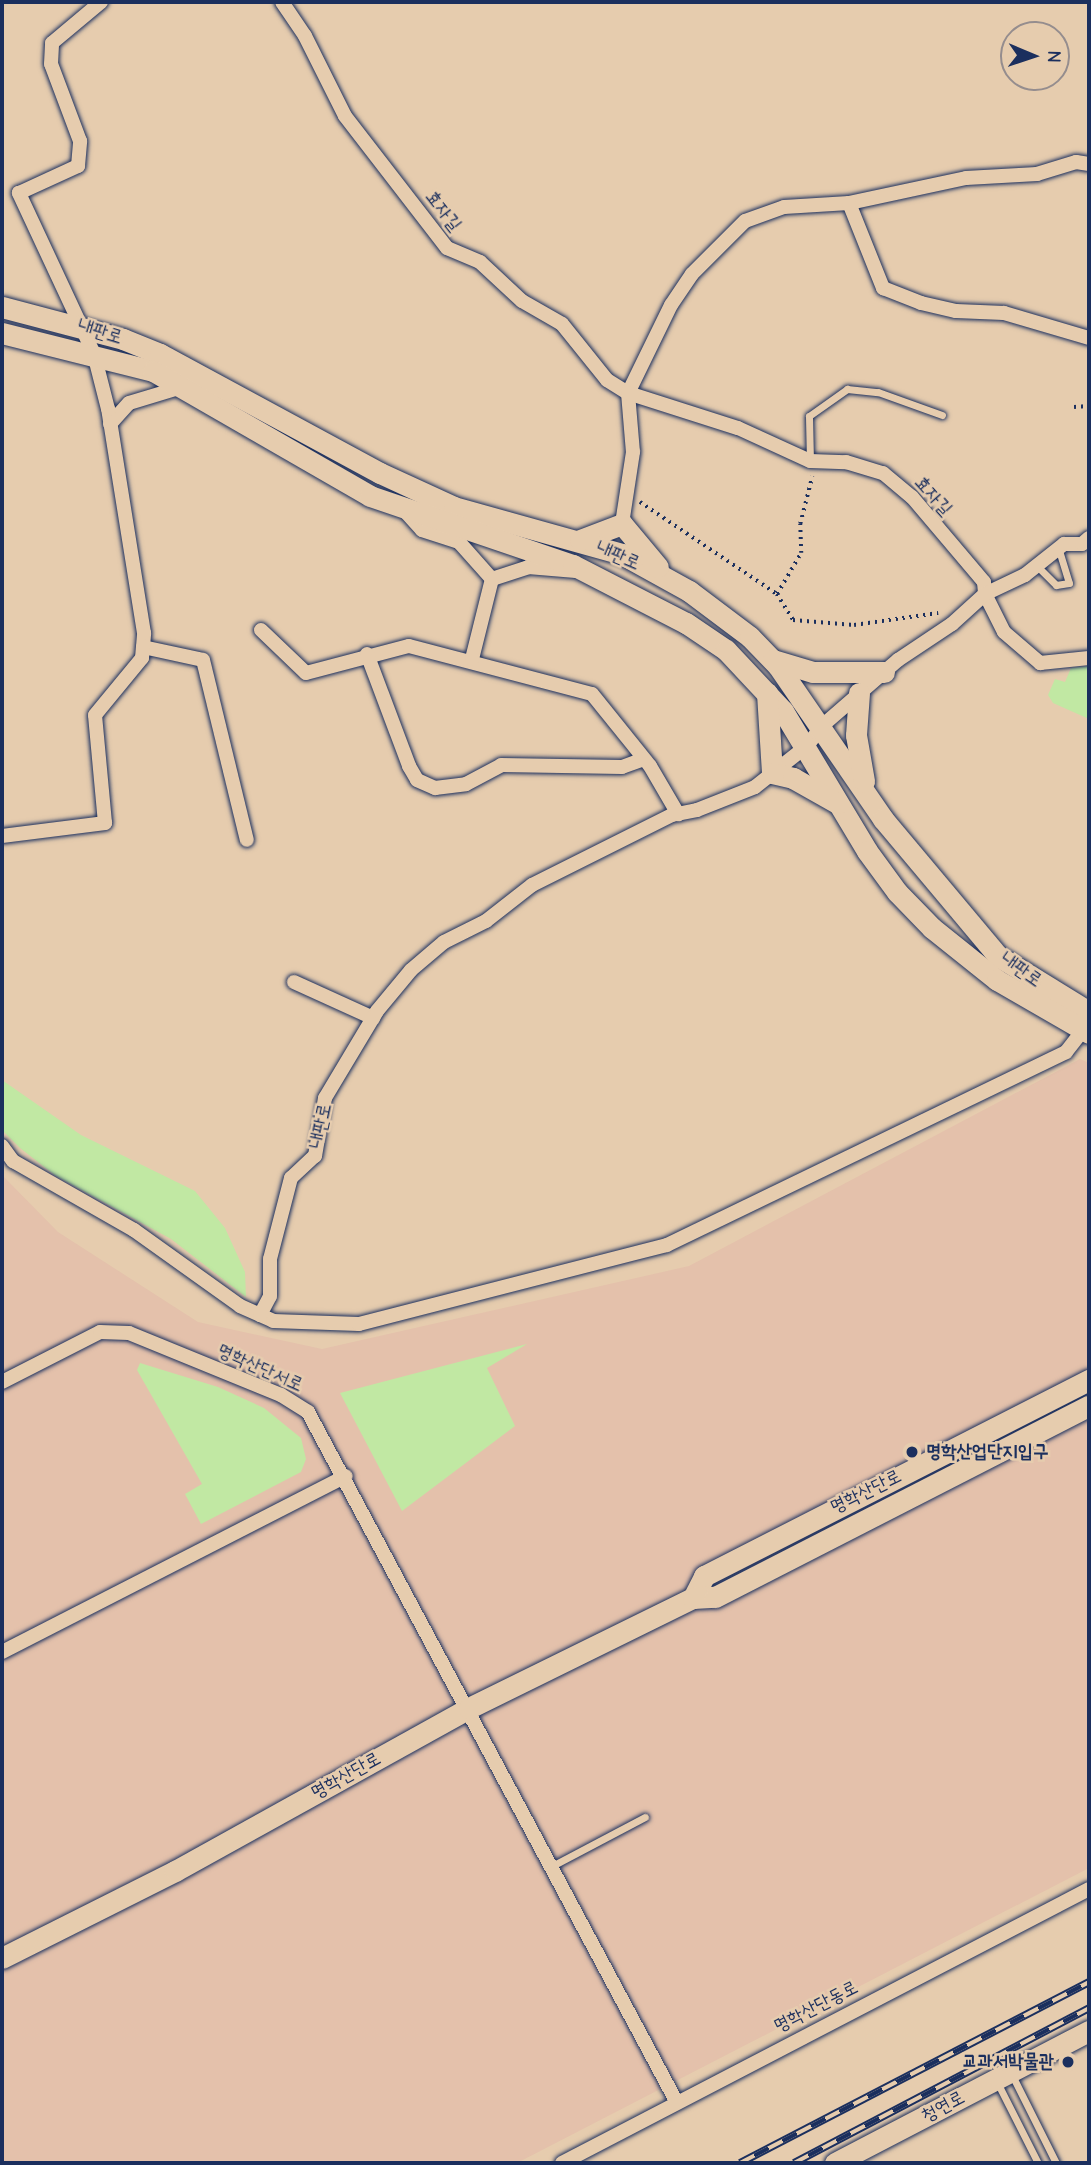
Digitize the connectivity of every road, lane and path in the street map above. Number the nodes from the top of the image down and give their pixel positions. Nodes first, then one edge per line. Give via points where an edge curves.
1 (101, 2) edge
2 (282, 2) edge
3 (1089, 164) edge
4 (849, 202) junction
5 (2, 307) edge
6 (82, 327) junction
7 (2, 333) edge
8 (1089, 338) edge
9 (94, 354) junction
10 (182, 387) junction
11 (628, 393) junction
12 (1089, 406) edge
13 (1074, 407) dead end
14 (942, 415) dead end
15 (110, 424) junction
16 (810, 461) junction
17 (627, 493) junction
18 (404, 510) junction
19 (622, 524) junction
20 (1089, 538) edge
21 (580, 540) junction
22 (1059, 549) junction
23 (1036, 566) junction
24 (588, 571) junction
25 (492, 579) junction
26 (674, 583) junction
27 (777, 594) junction
28 (985, 594) junction
29 (947, 611) dead end
30 (261, 630) dead end
31 (143, 647) junction
32 (366, 654) junction
33 (472, 659) junction
34 (772, 659) junction
35 (1089, 659) edge
36 (884, 672) junction
37 (767, 693) junction
38 (859, 693) junction
39 (822, 726) junction
40 (807, 746) junction
41 (644, 759) junction
42 (772, 773) junction
43 (868, 797) junction
44 (839, 804) junction
45 (678, 814) junction
46 (2, 836) edge
47 (247, 840) dead end
48 (294, 982) dead end
49 (373, 1018) junction
50 (1087, 1025) edge
51 (2, 1146) edge
52 (260, 1315) junction
53 (1089, 1380) edge
54 (2, 1382) edge
55 (1089, 1406) edge
56 (346, 1476) junction
57 (693, 1598) junction
58 (2, 1652) edge
59 (470, 1708) junction
60 (645, 1817) dead end
61 (552, 1866) junction
62 (1089, 1889) edge
63 (2, 1958) edge
64 (1089, 2031) edge
65 (1003, 2076) junction
66 (676, 2101) junction
67 (562, 2163) edge
68 (835, 2163) edge
69 (1038, 2163) edge
70 (1056, 2163) edge

1 - 6 street via 52,43 51,64 80,141 78,166 19,193
2 - 11 street, 효자길 via 305,36 345,116 447,248 480,262 522,301 562,324 607,380
3 - 4 street via 1076,162 1037,174 966,178
4 - 8 street via 883,288 921,303 956,311 1004,313
4 - 11 street via 784,207 745,221 692,274 671,305
5 - 6 street, 내판로
6 - 9 street
6 - 21 street, 내판로 via 160,354 454,507
7 - 9 street, 내판로
9 - 10 street, 내판로 via 153,371
9 - 15 street
10 - 15 street via 129,403
10 - 18 street, 내판로 via 333,477
11 - 16 street, 효자길 via 738,428
11 - 17 street via 633,452
12 - 13 path
14 - 16 lane via 878,392 847,388 809,416
15 - 31 street
16 - 27 path via 813,475 800,524 801,552
16 - 28 street, 효자길 via 846,461 883,473 912,497 984,582
17 - 19 street
17 - 27 path
18 - 24 street, 내판로
18 - 25 street via 422,530 459,542
19 - 21 street
19 - 26 street
20 - 22 street
21 - 26 street, 내판로 via 622,554
22 - 23 street
22 - 23 lane via 1069,583 1056,585
23 - 28 street
24 - 25 street via 528,567
24 - 37 street, 내판로 via 686,622 726,650
25 - 33 street
26 - 34 street, 내판로 via 723,615
27 - 29 path via 793,620 854,625
28 - 35 street, 효자길 via 1004,632 1040,663
28 - 36 street
30 - 32 street via 306,673
31 - 46 street via 142,658 95,715 105,823
31 - 47 street via 203,660
32 - 33 street via 409,646
32 - 41 street via 408,766 417,779 435,788 466,784 501,765 622,767
33 - 41 street via 592,694
34 - 36 street via 813,672
34 - 39 street, 내판로
36 - 38 street
37 - 40 street, 내판로
37 - 42 street
38 - 39 street
38 - 43 street via 856,735
39 - 40 street
39 - 43 street, 내판로
40 - 42 street, 내판로
40 - 44 street, 내판로
41 - 45 street
42 - 44 street via 793,778
42 - 45 street, 내판로 via 755,787
43 - 50 street, 내판로 via 951,905 998,956
44 - 50 street, 내판로 via 897,892 932,928 998,980
45 - 49 street, 내판로 via 532,885 486,921 444,942 411,970
48 - 49 street
49 - 52 street, 내판로 via 325,1098 315,1156 291,1178 270,1259 270,1296
50 - 52 street via 1066,1052 667,1245 359,1324 273,1321
51 - 52 street via 13,1161 134,1230
53 - 57 street, 명학산단로 via 704,1576
54 - 56 street, 명학산단서로 via 100,1332 128,1333 294,1402 308,1412
55 - 57 street, 명학산단로 via 715,1597
56 - 58 street
56 - 59 street, 명학산단서로
57 - 59 street, 명학산단로
59 - 61 street, 명학산단서로
59 - 63 street, 명학산단로 via 175,1871
60 - 61 lane
61 - 66 street, 명학산단서로
62 - 66 street, 명학산단동로
64 - 65 street, 청연로
65 - 68 street, 청연로
65 - 69 lane
65 - 70 lane
66 - 67 street, 명학산단동로

